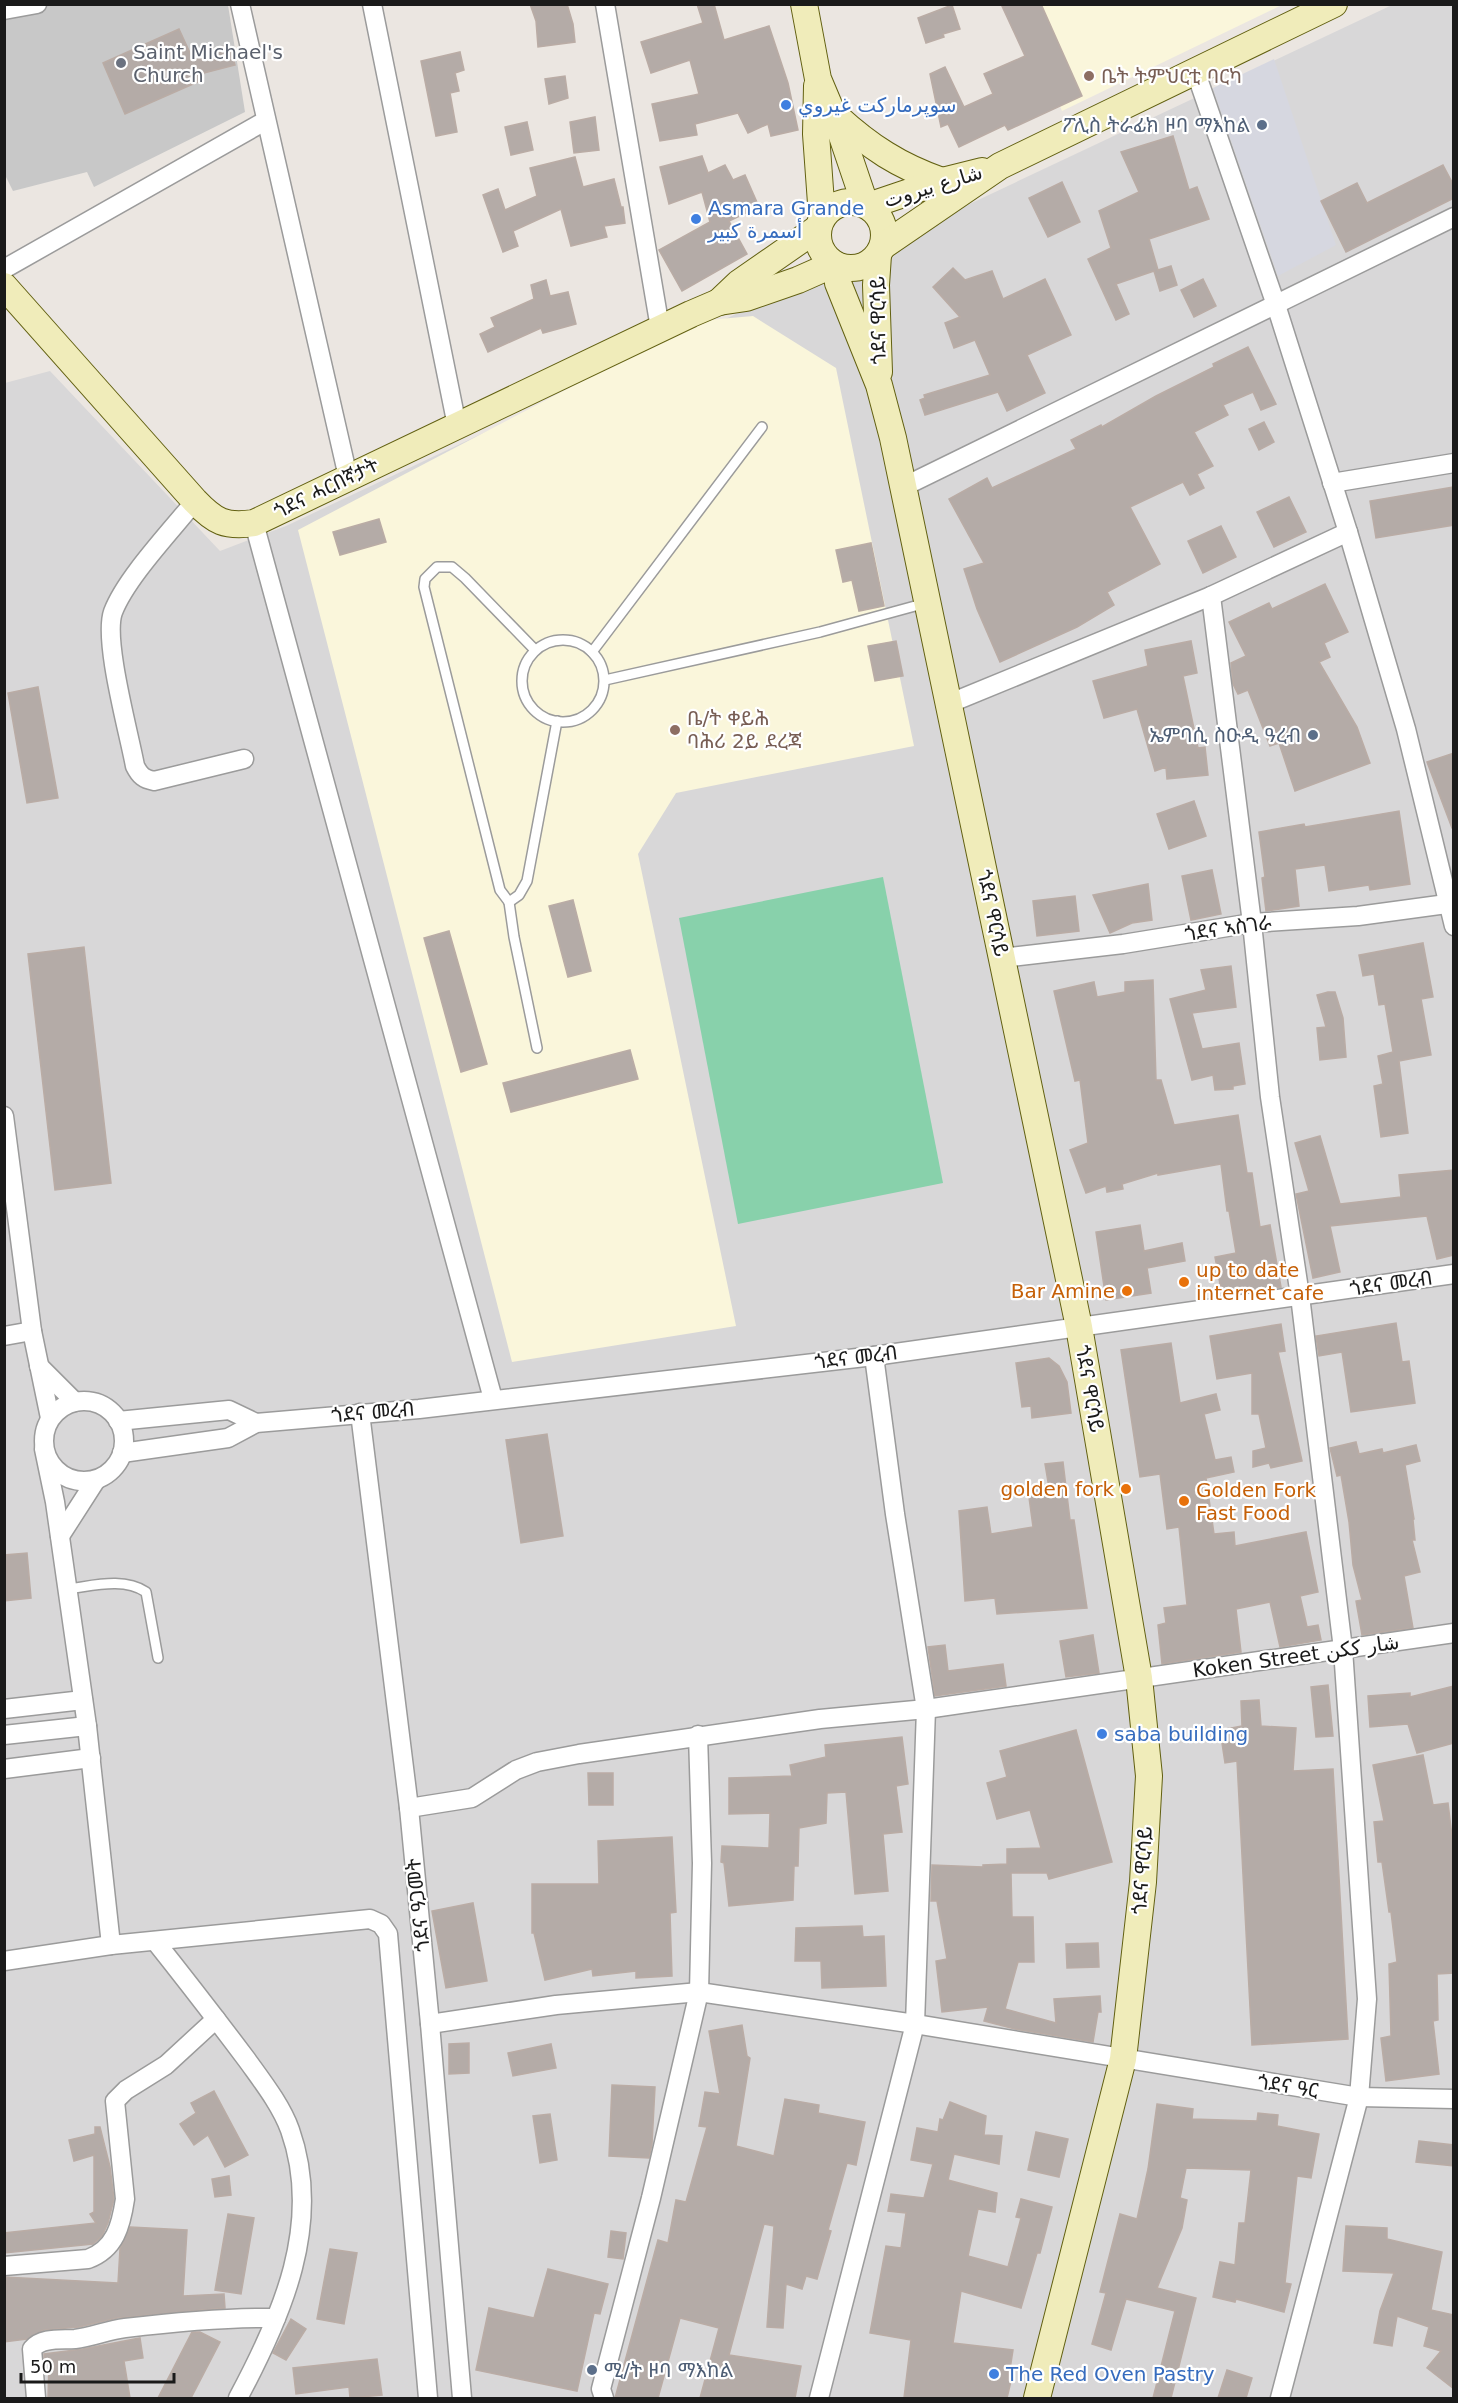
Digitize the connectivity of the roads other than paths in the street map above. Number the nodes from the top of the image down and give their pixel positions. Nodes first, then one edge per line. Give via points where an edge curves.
1 (37, 4) edge
2 (240, 4) edge
3 (372, 4) edge
4 (604, 4) edge
5 (804, 4) edge
6 (1334, 4) edge
7 (4, 10) edge
8 (1196, 70) junction
9 (818, 79) junction
10 (833, 114) junction
11 (265, 122) junction
12 (1000, 166) junction
13 (942, 181) junction
14 (867, 205) junction
15 (1454, 218) edge
16 (820, 222) junction
17 (881, 250) junction
18 (835, 265) junction
19 (4, 269) edge
20 (4, 286) edge
21 (719, 302) junction
22 (1276, 305) junction
23 (660, 328) junction
24 (879, 385) junction
25 (457, 426) junction
26 (762, 427) dead end
27 (1454, 463) edge
28 (348, 477) junction
29 (1332, 483) junction
30 (903, 487) junction
31 (195, 501) junction
32 (254, 523) junction
33 (1348, 532) junction
34 (1211, 596) junction
35 (927, 602) junction
36 (535, 650) junction
37 (592, 652) junction
38 (605, 680) junction
39 (948, 704) junction
40 (557, 721) junction
41 (244, 759) dead end
42 (509, 902) junction
43 (1452, 904) edge
44 (1252, 924) junction
45 (1454, 926) edge
46 (1002, 958) junction
47 (537, 1048) dead end
48 (4, 1116) edge
49 (1454, 1274) edge
50 (1300, 1296) junction
51 (1079, 1327) junction
52 (32, 1331) junction
53 (4, 1336) edge
54 (874, 1356) junction
55 (39, 1366) junction
56 (493, 1399) junction
57 (75, 1402) junction
58 (360, 1413) junction
59 (172, 1416) junction
60 (50, 1418) junction
61 (118, 1421) junction
62 (256, 1423) junction
63 (175, 1445) junction
64 (44, 1449) junction
65 (122, 1453) junction
66 (96, 1480) junction
67 (60, 1536) junction
68 (67, 1589) junction
69 (1454, 1633) edge
70 (1343, 1649) junction
71 (158, 1658) dead end
72 (1140, 1678) junction
73 (83, 1700) junction
74 (4, 1709) edge
75 (926, 1709) junction
76 (87, 1726) junction
77 (698, 1735) junction
78 (4, 1736) edge
79 (91, 1758) junction
80 (4, 1769) edge
81 (409, 1808) junction
82 (156, 1941) junction
83 (111, 1946) junction
84 (4, 1960) edge
85 (699, 1992) junction
86 (216, 2019) junction
87 (430, 2024) junction
88 (915, 2024) junction
89 (1123, 2059) junction
90 (1359, 2097) junction
91 (1454, 2099) edge
92 (4, 2266) edge
93 (276, 2318) junction
94 (36, 2398) edge
95 (238, 2398) edge
96 (428, 2398) edge
97 (462, 2398) edge
98 (604, 2398) edge
99 (819, 2398) edge
100 (1036, 2398) edge
101 (1280, 2398) edge

1 - 7 street
2 - 11 street
3 - 25 street
4 - 23 street
5 - 9 main road
6 - 8 main road
8 - 12 main road
8 - 22 street
9 - 10 main road
9 - 16 main road
10 - 13 main road via 887,158
10 - 14 main road
11 - 19 street
11 - 28 street
12 - 13 main road, شارع بيروت
12 - 17 main road, شارع بيروت
13 - 14 main road, شارع بيروت
14 - 16 main road via 855,201 837,204
14 - 17 main road via 876,211 884,228
15 - 22 street
16 - 18 main road via 818,242
16 - 21 main road
17 - 18 main road via 870,263 859,268
17 - 24 main road, ጎደና ዋርሳይ via 876,285
18 - 21 main road via 746,297
18 - 24 main road, ጎደና ዋርሳይ via 838,283
20 - 31 main road, ጎደና ሓርበኛታት
21 - 23 main road, ጎደና ሓርበኛታት
22 - 29 street
22 - 30 street
23 - 25 main road, ጎደና ሓርበኛታት
24 - 30 main road, ጎደና ዋርሳይ
25 - 28 main road, ጎደና ሓርበኛታት
26 - 37 lane
27 - 29 street
28 - 32 main road, ጎደና ሓርበኛታት
29 - 33 street
30 - 35 main road, ጎደና ዋርሳይ
31 - 32 main road, ጎደና ሓርበኛታት via 205,512 232,526
31 - 41 street via 121,596 112,614 111,648 140,775 154,781
32 - 56 street
33 - 34 street
33 - 43 street
34 - 39 street
34 - 44 street
35 - 38 lane via 820,632
35 - 39 main road, ጎደና ዋርሳይ
36 - 37 lane via 546,643 564,640 582,644
36 - 40 lane via 522,673 526,699 533,710
36 - 42 lane via 452,567 437,567 425,579 500,890
37 - 38 lane via 600,662
38 - 40 lane via 592,710 570,721
39 - 46 main road, ጎደና ዋርሳይ
40 - 42 lane via 527,881 519,895
42 - 47 lane
43 - 44 street, ጎደና ኣስገራ
43 - 45 street
44 - 46 street, ጎደና ኣስገራ
44 - 50 street via 1270,1097
46 - 51 main road, ጎደና ዋርሳይ
48 - 52 street
49 - 50 street, ጎደና መረብ
50 - 51 street, ጎደና መረብ
50 - 70 street
51 - 54 street, ጎደና መረብ
51 - 72 main road, ጎደና ዋርሳይ
52 - 53 street
52 - 55 street
54 - 56 street, ጎደና መረብ
54 - 75 street
55 - 57 street
55 - 60 street
56 - 58 street, ጎደና መረብ
57 - 60 street
57 - 61 street via 99,1404
58 - 62 street, ጎደና መረብ
58 - 81 street, ጎደና ዓጋመት
59 - 61 street
59 - 62 street via 229,1410
59 - 63 street
60 - 64 street
61 - 65 street via 124,1441
62 - 63 street, ጎደና መረብ via 228,1438
63 - 65 street, ጎደና መረብ
64 - 66 street via 49,1462 69,1479
64 - 67 street
65 - 66 street via 117,1465
66 - 67 street
67 - 68 street
68 - 71 lane via 125,1583 146,1592
68 - 73 street
69 - 70 street, Koken Street شار ككن
70 - 72 street, Koken Street شار ككن
70 - 90 street via 1367,1999
72 - 75 street, Koken Street شار ككن
72 - 89 main road, ጎደና ዋርሳይ via 1149,1776 1143,1882
73 - 74 street
73 - 76 street
75 - 77 street, Koken Street شار ككن
75 - 88 street
76 - 78 street
76 - 79 street
77 - 81 street, Koken Street شار ككن via 537,1762 472,1797
77 - 85 street via 702,1863
79 - 80 street
79 - 83 street
81 - 87 street, ጎደና ዓጋመት
82 - 83 street
82 - 86 street
82 - 96 street via 370,1919 381,1924 387,1934
83 - 84 street
85 - 87 street, ጎደና ዓር via 556,2005
85 - 88 street, ጎደና ዓር
85 - 98 street via 601,2389
86 - 92 street via 166,2065 126,2090 115,2102 125,2199 113,2242 88,2259
86 - 93 street via 266,2087 290,2128 300,2167 304,2212 297,2251
87 - 97 street, ጎደና ዓጋመት
88 - 89 street, ጎደና ዓር
88 - 99 street
89 - 90 street, ጎደና ዓር
89 - 100 main road, ጎደና ዋርሳይ
90 - 91 street, ጎደና ዓር
90 - 101 street
93 - 94 street via 200,2319 36,2344 32,2359
93 - 95 street

